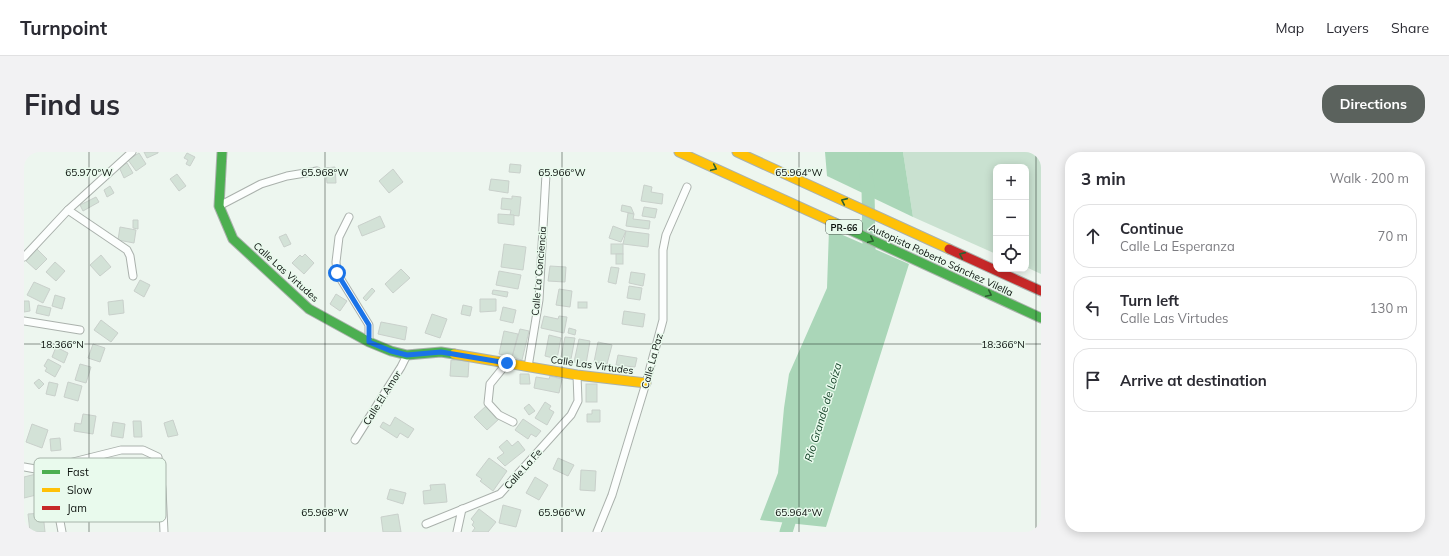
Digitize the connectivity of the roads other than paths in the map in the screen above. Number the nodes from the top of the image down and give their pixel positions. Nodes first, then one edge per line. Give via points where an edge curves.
1 (132, 152) edge
2 (222, 152) edge
3 (679, 152) edge
4 (737, 152) edge
5 (317, 171) dead end
6 (546, 174) dead end
7 (687, 187) dead end
8 (219, 206) junction
9 (68, 210) junction
10 (349, 217) dead end
11 (24, 257) edge
12 (133, 276) dead end
13 (1041, 291) edge
14 (1041, 318) edge
15 (24, 321) edge
16 (80, 330) dead end
17 (369, 342) junction
18 (407, 355) junction
19 (507, 363) junction
20 (528, 367) junction
21 (577, 375) junction
22 (646, 383) junction
23 (513, 422) dead end
24 (355, 440) dead end
25 (89, 458) edge
26 (158, 458) edge
27 (24, 467) edge
28 (34, 469) edge
29 (462, 509) junction
30 (60, 522) edge
31 (164, 522) edge
32 (426, 524) dead end
33 (62, 532) edge
34 (164, 532) edge
35 (457, 532) edge
36 (597, 532) edge

1 - 9 street
2 - 8 main road, Calle Las Virtudes
3 -> 14 main road, Autopista Roberto Sánchez Vilella / PR-66
13 -> 4 main road, Autopista Roberto Sánchez Vilella / PR-66
5 - 8 street via 261,184
6 - 20 street, Calle La Conciencia via 538,300
7 - 22 street, Calle La Paz via 662,250 662,320
8 - 17 main road, Calle Las Virtudes via 234,240 309,309
9 - 11 street
9 - 12 street via 127,250
10 - 17 street via 339,238 337,273 369,325
15 - 16 street
17 - 18 main road, Calle Las Virtudes
18 - 19 main road, Calle Las Virtudes via 441,352
18 - 24 street, Calle El Amor
19 - 20 main road, Calle Las Virtudes
19 - 23 street via 490,384 488,403 499,415
20 - 21 main road, Calle Las Virtudes
21 - 22 main road, Calle Las Virtudes
21 - 29 street, Calle La Fe via 578,401 571,416 500,494
22 - 36 street, Calle La Paz via 612,494
25 - 26 street via 121,450 143,450
27 - 28 street
29 - 32 street, Calle La Fe
29 - 35 street
30 - 33 street
31 - 34 street

